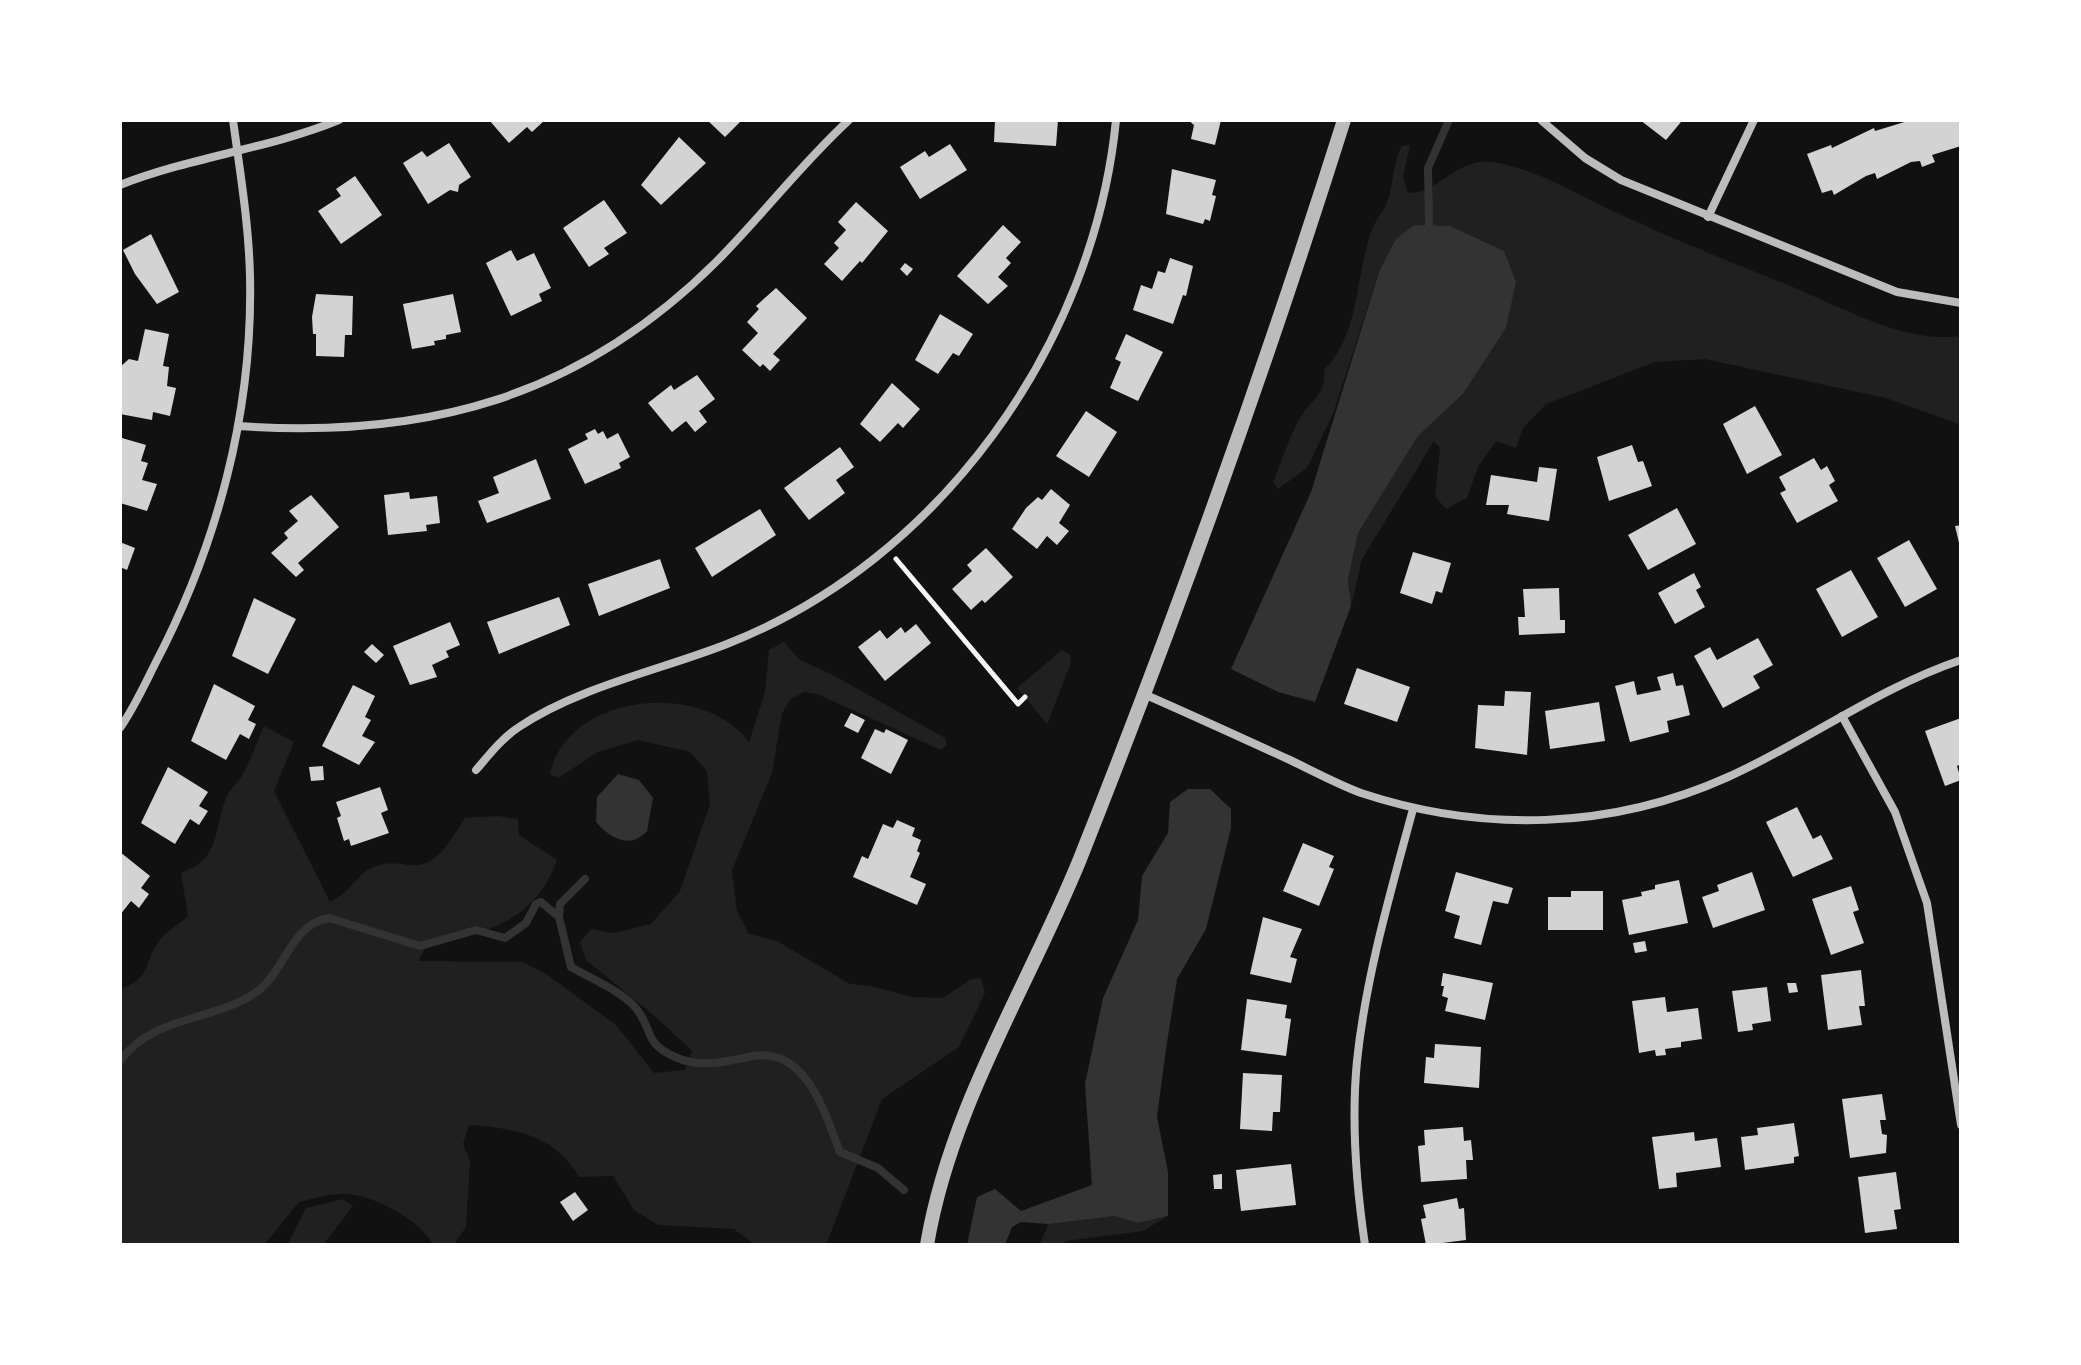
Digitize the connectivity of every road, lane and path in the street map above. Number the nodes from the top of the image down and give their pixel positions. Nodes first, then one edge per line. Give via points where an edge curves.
1 (233, 120) edge
2 (339, 120) edge
3 (849, 120) edge
4 (1116, 120) edge
5 (1344, 120) edge
6 (1541, 120) edge
7 (1754, 120) edge
8 (237, 148) junction
9 (120, 185) edge
10 (1708, 217) junction
11 (1961, 303) edge
12 (238, 426) junction
13 (887, 548) junction
14 (1961, 660) edge
15 (1146, 695) junction
16 (1025, 697) dead end
17 (1842, 716) junction
18 (120, 728) edge
19 (476, 770) dead end
20 (1413, 809) junction
21 (1961, 1125) edge
22 (927, 1245) edge
23 (1365, 1245) edge

1 - 8 street
2 - 8 street
3 - 12 street via 681,295 583,362 523,392 425,420 300,431
4 - 13 street via 1090,249 1048,349 973,460
5 - 15 street via 1215,510
6 - 10 street via 1621,180
7 - 10 street
8 - 9 street
8 - 12 street via 250,278
10 - 11 street via 1897,292
12 - 18 street via 203,559
13 - 16 path via 1018,704
13 - 19 street via 781,620 549,710 518,728
14 - 17 street via 1897,685
15 - 20 street via 1358,792
15 - 22 street via 1076,869 975,1086 949,1153
17 - 20 street via 1725,778 1613,813 1513,822
17 - 21 street via 1895,812 1927,903
20 - 23 street via 1387,908 1357,1064 1354,1130

